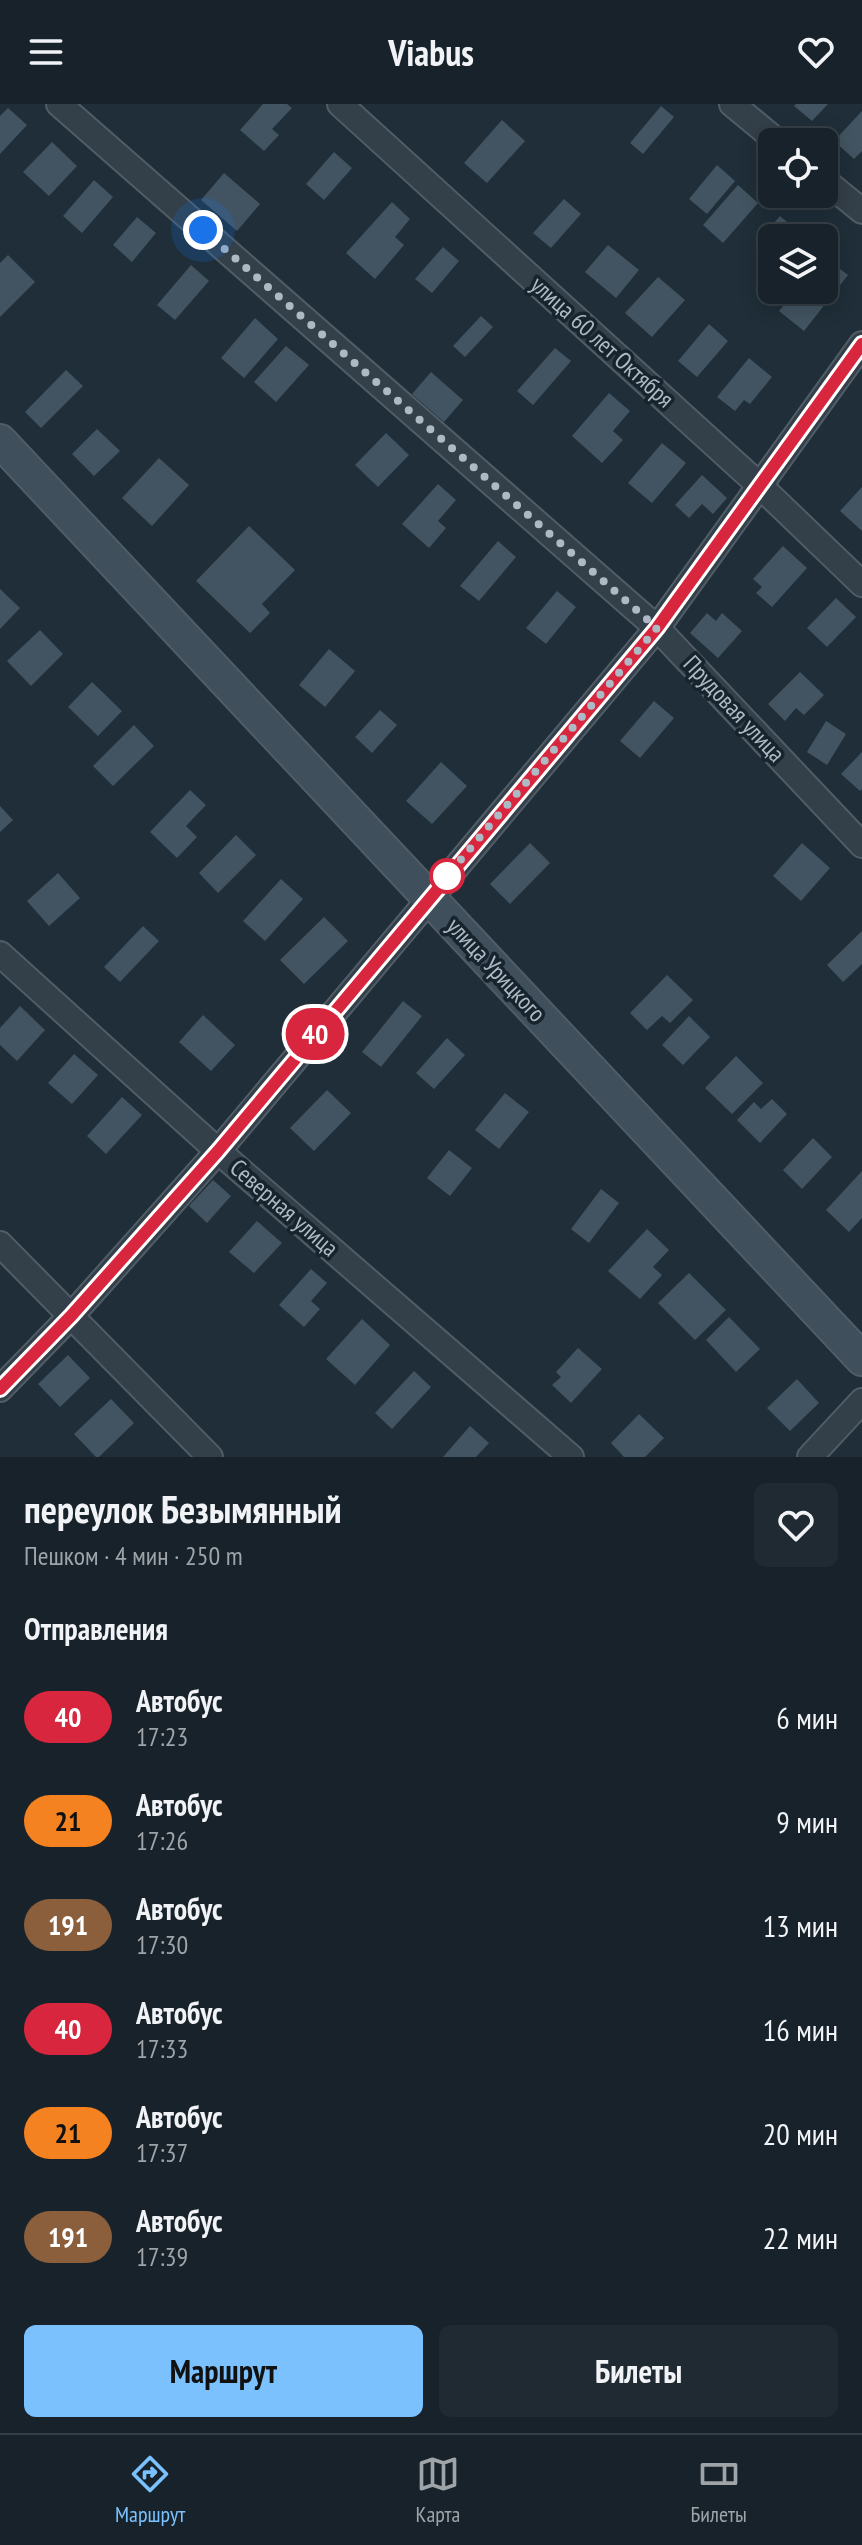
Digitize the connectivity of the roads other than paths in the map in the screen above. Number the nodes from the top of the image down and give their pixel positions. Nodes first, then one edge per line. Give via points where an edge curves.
1 (59, 104) edge
2 (340, 104) edge
3 (732, 104) edge
4 (761, 128) edge
5 (838, 191) edge
6 (862, 211) edge
7 (862, 344) edge
8 (0, 441) edge
9 (759, 485) junction
10 (862, 584) edge
11 (657, 628) junction
12 (862, 845) edge
13 (428, 898) junction
14 (0, 954) edge
15 (218, 1151) junction
16 (0, 1244) edge
17 (71, 1316) junction
18 (862, 1359) edge
19 (0, 1389) edge
20 (862, 1401) edge
21 (210, 1457) edge
22 (571, 1457) edge
23 (810, 1457) edge

1 - 11 street, Прудовая улица
2 - 9 street, улица 60 лет Октября
3 - 4 street
5 - 6 street
7 - 9 street
8 - 13 street, улица Урицкого
9 - 10 street, улица 60 лет Октября
9 - 11 street
11 - 12 street, Прудовая улица
11 - 13 street
13 - 15 street
13 - 18 street, улица Урицкого
14 - 15 street, Северная улица
15 - 17 street
15 - 22 street, Северная улица
16 - 17 street
17 - 19 street
17 - 21 street
20 - 23 street

